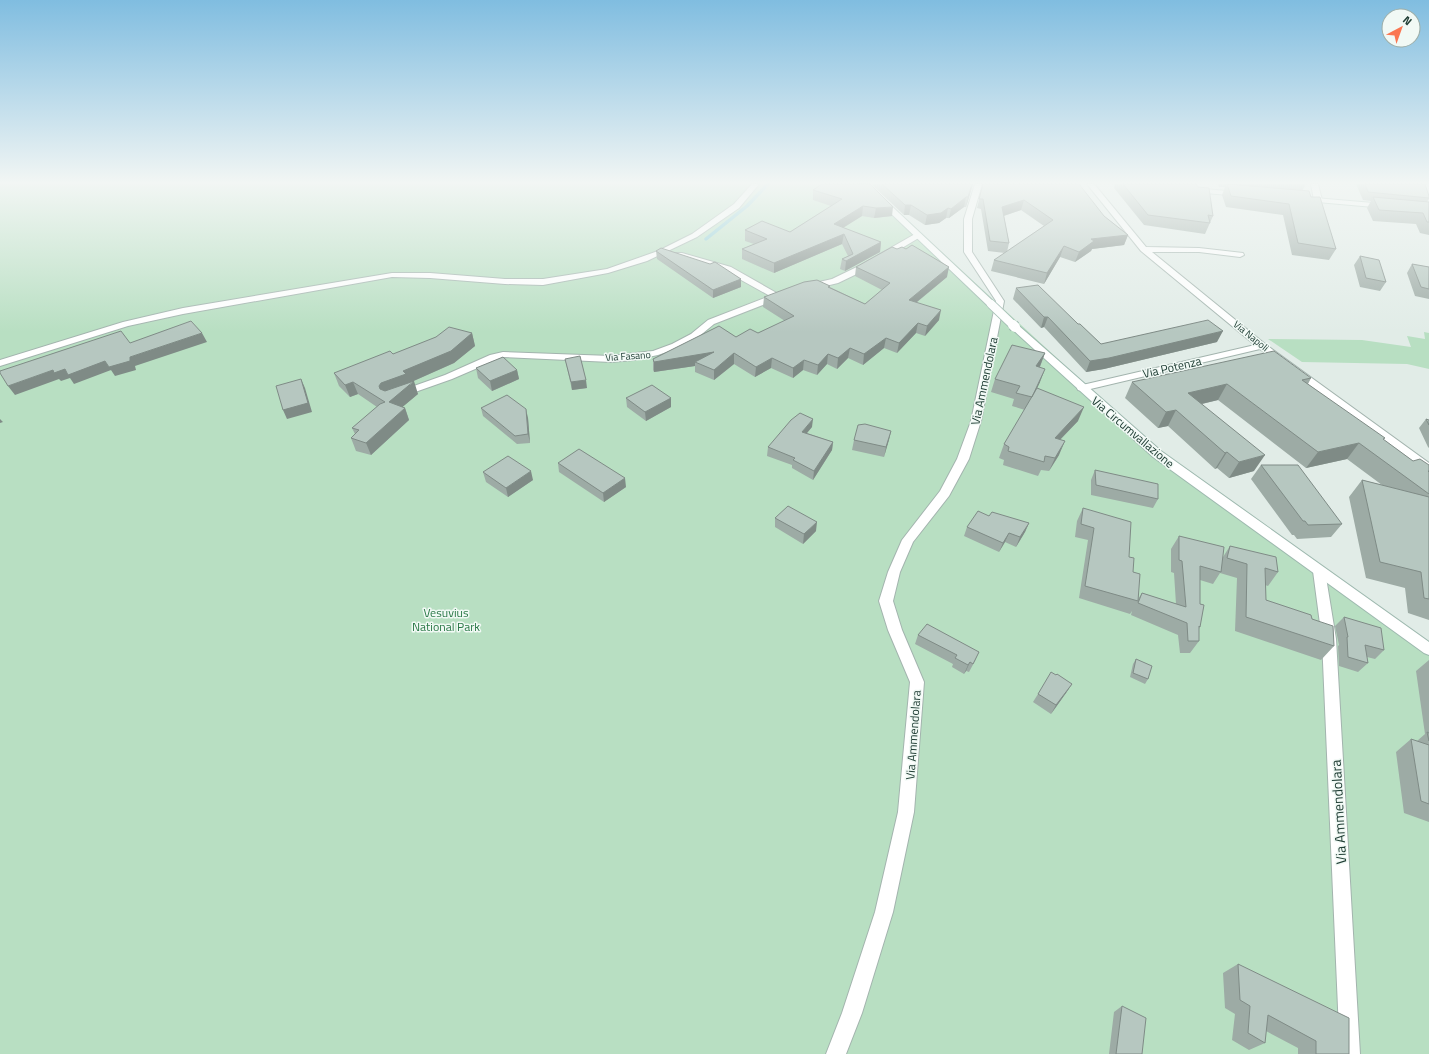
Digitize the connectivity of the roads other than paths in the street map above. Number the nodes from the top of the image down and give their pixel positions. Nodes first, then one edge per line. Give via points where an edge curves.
1 (699, 233) edge
2 (915, 233) edge
3 (967, 233) edge
4 (1131, 233) edge
5 (918, 236) junction
6 (1144, 249) junction
7 (665, 251) junction
8 (1240, 255) dead end
9 (800, 289) edge
10 (789, 293) edge
11 (777, 296) junction
12 (1262, 346) junction
13 (0, 363) edge
14 (1082, 388) junction
15 (390, 399) edge
16 (1429, 468) edge
17 (1319, 571) junction
18 (1429, 649) edge
19 (836, 1054) edge
20 (1350, 1054) edge

1 - 7 street
2 - 5 street, Via Circumvallazione
3 - 19 street, Via Ammendolara via 968,252 1000,301 997,321 976,421 963,460 945,492 908,540 894,572 886,601 917,682 906,812 884,912 852,1013
4 - 6 street, Via Napoli
5 - 9 street via 835,281
5 - 14 street, Via Circumvallazione, bridge
6 - 8 street via 1199,250
6 - 12 street, Via Napoli
7 - 11 street via 728,269
7 - 13 street via 619,269 545,282 495,281 424,274 392,275 348,282 140,321
10 - 11 street, Via Fasano
11 - 15 street, Via Fasano via 711,322 688,342 654,355 581,359 510,354 497,356
12 - 14 street, Via Potenza
12 - 16 street, Via Napoli
14 - 17 street, Via Circumvallazione via 1156,454
17 - 18 street, Via Circumvallazione
17 - 20 street, Via Ammendolara via 1329,639

